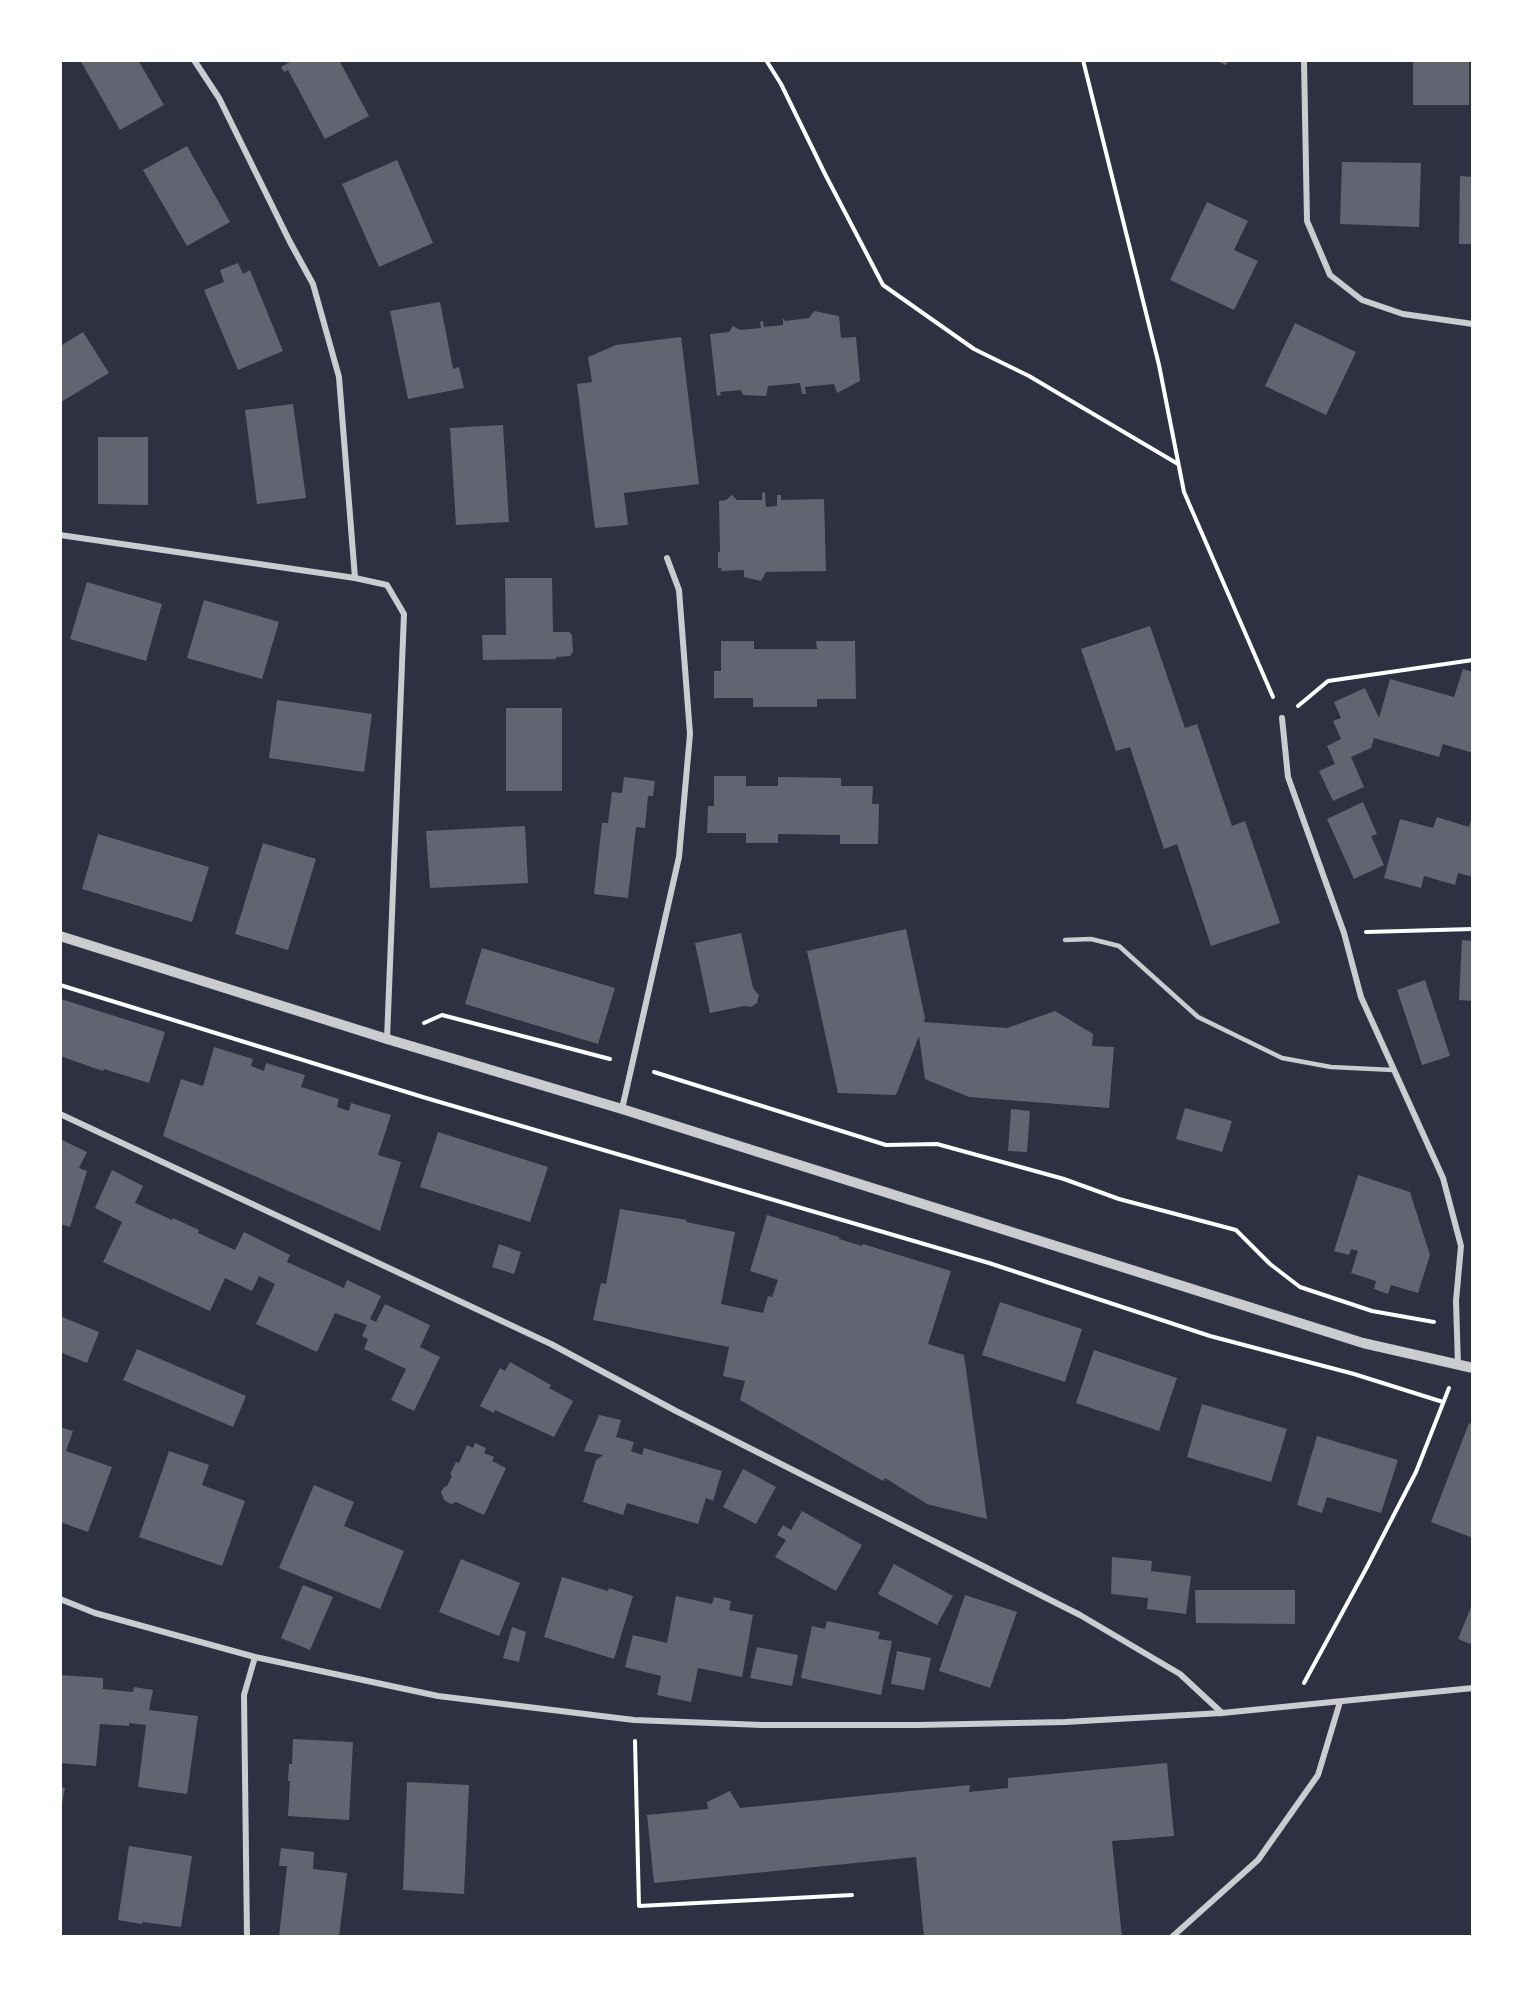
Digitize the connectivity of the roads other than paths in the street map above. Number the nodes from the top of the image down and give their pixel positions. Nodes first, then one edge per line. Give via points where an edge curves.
1 (194, 60) edge
2 (1304, 60) edge
3 (1473, 324) edge
4 (60, 535) edge
5 (667, 558) dead end
6 (355, 578) junction
7 (1282, 718) road end
8 (60, 936) edge
9 (1065, 940) dead end
10 (387, 1039) junction
11 (1393, 1070) junction
12 (622, 1109) junction
13 (60, 1114) edge
14 (1458, 1365) junction
15 (1473, 1368) edge
16 (60, 1599) edge
17 (255, 1657) junction
18 (1473, 1688) edge
19 (1340, 1702) junction
20 (1222, 1713) junction
21 (247, 1937) edge
22 (1172, 1937) edge

1 - 6 street via 219,98 313,284 339,378
2 - 3 street via 1307,221 1330,275 1362,300 1403,314
4 - 6 street
5 - 12 street via 679,590 690,734 679,856
6 - 10 street via 387,585 404,614
7 - 11 street via 1288,777 1344,933 1361,997
8 - 10 street
9 - 11 lane via 1092,939 1119,946 1198,1017 1282,1058 1331,1067
10 - 12 street
11 - 14 street via 1443,1178 1461,1246 1456,1300
12 - 14 street via 1353,1339
13 - 20 street via 551,1344 1080,1615 1180,1674
14 - 15 street
16 - 17 street via 95,1613
17 - 20 street via 438,1696 634,1720 918,1725
17 - 21 street via 244,1695
18 - 19 street
19 - 20 street
19 - 22 street via 1318,1775 1258,1860

